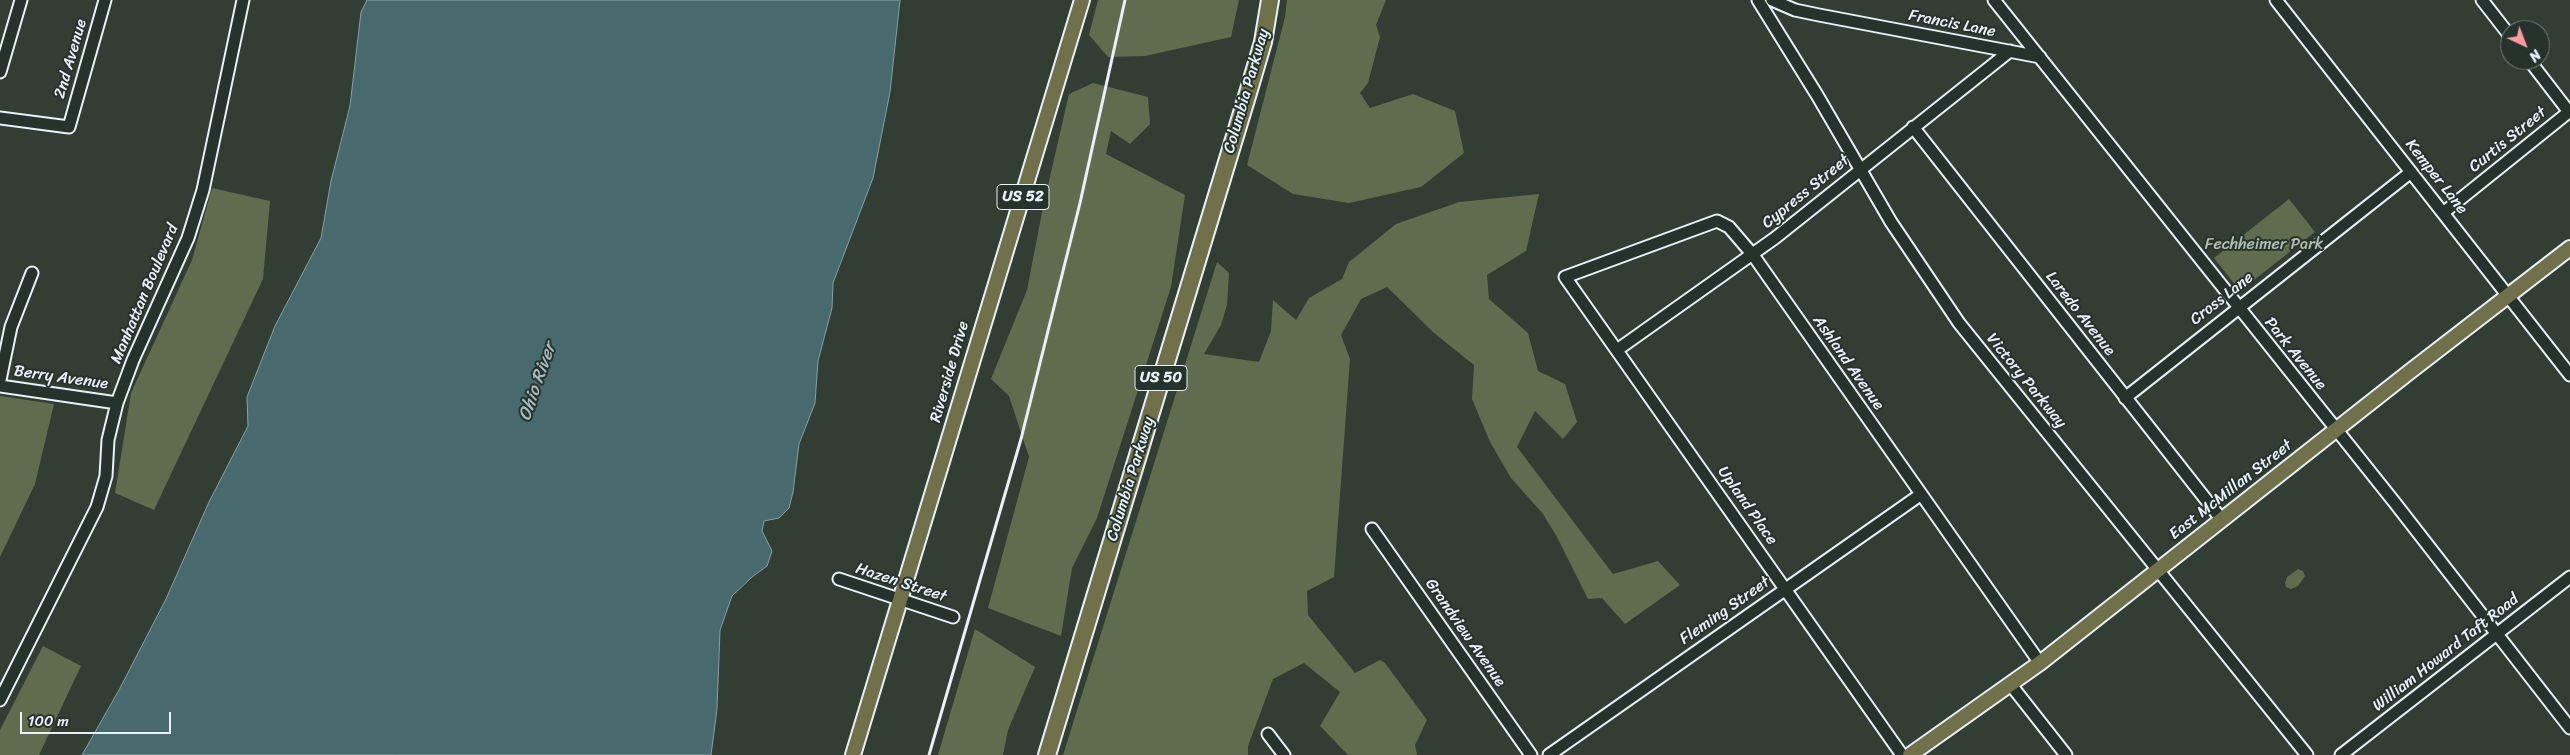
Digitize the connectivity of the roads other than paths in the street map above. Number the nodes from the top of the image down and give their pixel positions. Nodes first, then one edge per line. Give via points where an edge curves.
1 (21, 0) edge
2 (105, 0) edge
3 (243, 0) edge
4 (1082, 0) edge
5 (1270, 0) edge
6 (1758, 0) edge
7 (1772, 0) edge
8 (1994, 0) edge
9 (2276, 0) edge
10 (2482, 0) edge
11 (2500, 23) edge
12 (2010, 51) junction
13 (2040, 57) junction
14 (2536, 70) edge
15 (0, 72) edge
16 (2569, 111) edge
17 (0, 118) edge
18 (1913, 127) junction
19 (1860, 170) junction
20 (2411, 172) junction
21 (2443, 213) junction
22 (2570, 248) edge
23 (1753, 254) junction
24 (32, 273) dead end
25 (1565, 277) joint
26 (2508, 296) junction
27 (2237, 308) junction
28 (1617, 350) junction
29 (2570, 375) edge
30 (0, 380) edge
31 (0, 386) edge
32 (2125, 398) junction
33 (117, 403) junction
34 (2335, 430) junction
35 (1920, 495) junction
36 (2222, 520) junction
37 (1372, 530) dead end
38 (2158, 570) junction
39 (2570, 577) edge
40 (839, 580) dead end
41 (1785, 588) junction
42 (899, 599) junction
43 (953, 617) dead end
44 (2498, 634) junction
45 (2040, 663) junction
46 (2011, 685) junction
47 (0, 700) edge
48 (2570, 728) edge
49 (1268, 734) dead end
50 (853, 755) edge
51 (1047, 755) edge
52 (1284, 755) edge
53 (1531, 755) edge
54 (1549, 755) edge
55 (1902, 755) edge
56 (1910, 755) edge
57 (2066, 755) edge
58 (2307, 755) edge
59 (2341, 755) edge

1 - 15 street
2 - 17 street, 2nd Avenue via 69,127
3 - 33 street, Manhattan Boulevard via 203,190 193,222
4 - 42 main road, Riverside Drive / US 52
5 - 51 highway, Columbia Parkway / US 50 via 1263,42 1248,94
6 - 19 street, Victory Parkway
7 - 12 street, Francis Lane via 1795,10
8 - 13 street, Park Avenue
9 - 20 street, Kemper Lane
10 - 11 street
12 - 13 street, Francis Lane
12 - 18 street, Cypress Street
13 - 27 street, Park Avenue
14 - 16 street
16 - 21 street, Curtis Street
18 - 19 street, Cypress Street
18 - 32 street, Laredo Avenue
19 - 23 street, Cypress Street
19 - 38 street, Victory Parkway via 1921,269 1960,323
20 - 21 street, Kemper Lane
20 - 27 street, Cross Lane
21 - 26 street, Kemper Lane
22 - 26 main road, East McMillan Street
23 - 25 street, Ashland Avenue via 1729,227 1717,221
23 - 28 street, Cypress Street
23 - 35 street, Ashland Avenue
24 - 30 street via 11,327
25 - 28 street, Upland Place
26 - 29 street, Kemper Lane
26 - 34 main road, East McMillan Street
27 - 32 street, Cross Lane
27 - 34 street, Park Avenue
28 - 41 street, Upland Place
31 - 33 street, Berry Avenue
32 - 36 street, Laredo Avenue
33 - 47 street, Manhattan Boulevard via 108,440 106,476 97,506
34 - 36 main road, East McMillan Street
34 - 44 street, Park Avenue
35 - 41 street, Fleming Street
35 - 45 street, Ashland Avenue
36 - 38 main road, East McMillan Street
37 - 53 street, Grandview Avenue
38 - 45 main road, East McMillan Street
38 - 58 street, Victory Parkway
39 - 44 street, William Howard Taft Road
40 - 42 street, Hazen Street
41 - 54 street, Fleming Street
41 - 55 street, Upland Place
42 - 43 street, Hazen Street
42 - 50 main road, Riverside Drive / US 52
44 - 48 street, Park Avenue
44 - 59 street, William Howard Taft Road
45 - 46 main road, East McMillan Street
46 - 56 main road, East McMillan Street
46 - 57 street
49 - 52 street

